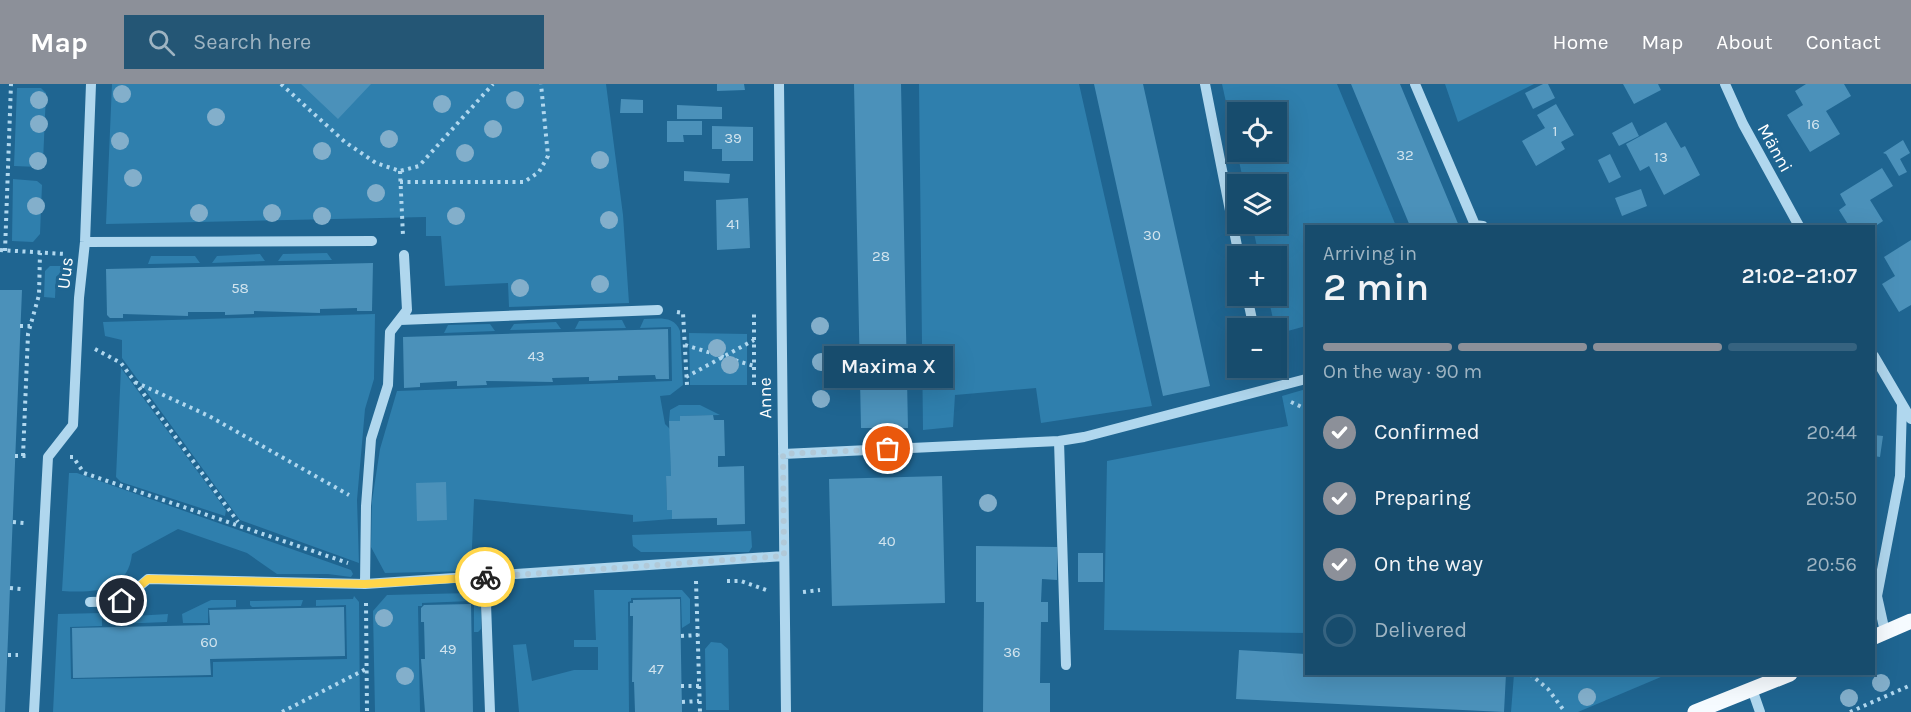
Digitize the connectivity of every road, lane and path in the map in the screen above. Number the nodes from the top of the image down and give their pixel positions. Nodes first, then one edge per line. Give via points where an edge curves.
1 (11, 84) edge
2 (91, 84) edge
3 (281, 84) edge
4 (493, 84) edge
5 (541, 84) edge
6 (779, 84) edge
7 (1205, 84) edge
8 (1415, 84) edge
9 (1725, 84) edge
10 (400, 171) junction
11 (1, 173) edge
12 (8, 173) junction
13 (400, 182) junction
14 (1479, 225) edge
15 (1798, 225) edge
16 (372, 241) dead end
17 (85, 242) junction
18 (1237, 246) edge
19 (3, 250) edge
20 (40, 253) junction
21 (404, 255) joint
22 (658, 310) dead end
23 (683, 313) dead end
24 (754, 314) dead end
25 (400, 320) junction
26 (20, 326) dead end
27 (30, 326) junction
28 (76, 338) junction
29 (754, 340) junction
30 (684, 345) junction
31 (723, 357) junction
32 (1875, 358) edge
33 (754, 366) junction
34 (686, 377) junction
35 (1305, 379) edge
36 (135, 382) junction
37 (687, 385) dead end
38 (754, 385) dead end
39 (18, 391) dead end
40 (25, 392) junction
41 (1902, 404) junction
42 (1911, 418) edge
43 (1059, 441) junction
44 (783, 454) junction
45 (23, 456) dead end
46 (1911, 468) edge
47 (84, 473) dead end
48 (1900, 476) junction
49 (366, 506) junction
50 (13, 522) dead end
51 (24, 523) dead end
52 (239, 524) junction
53 (784, 556) junction
54 (696, 562) junction
55 (1877, 564) edge
56 (366, 570) junction
57 (485, 577) junction
58 (707, 581) dead end
59 (718, 581) dead end
60 (686, 582) dead end
61 (696, 582) junction
62 (365, 584) junction
63 (10, 588) dead end
64 (21, 589) dead end
65 (820, 590) dead end
66 (786, 593) junction
67 (90, 602) dead end
68 (1911, 621) edge
69 (698, 635) junction
70 (1879, 635) edge
71 (681, 636) dead end
72 (8, 655) dead end
73 (18, 655) dead end
74 (1066, 665) dead end
75 (366, 669) junction
76 (1531, 675) edge
77 (1787, 675) edge
78 (1911, 685) edge
79 (681, 686) dead end
80 (699, 686) junction
81 (1752, 689) junction
82 (699, 701) junction
83 (682, 702) dead end
84 (34, 712) edge
85 (282, 712) edge
86 (367, 712) edge
87 (490, 712) edge
88 (700, 712) edge
89 (786, 712) edge
90 (1565, 712) edge
91 (1695, 712) edge
92 (1760, 712) edge
93 (1850, 712) edge

1 - 12 path
2 - 17 street, Uus
3 - 10 path via 345,142 376,163
4 - 10 path via 419,166
5 - 13 path via 548,156 539,172 524,183
6 - 44 street, Anne
7 - 18 street
8 - 14 street
9 - 15 street, Männi
10 - 13 path
11 - 12 path
12 - 19 path
13 - 21 path
16 - 17 street
17 - 20 path via 67,254
17 - 28 street, Uus
19 - 20 path
20 - 27 path via 39,295
21 - 25 street via 407,310
22 - 25 street
23 - 30 path
24 - 29 path
25 - 49 street via 390,332 388,385 371,439
26 - 27 path
27 - 40 path
28 - 36 path via 121,363
28 - 84 street, Uus via 73,425 48,457
29 - 31 path
29 - 33 path
30 - 31 path
30 - 34 path
31 - 33 path
31 - 34 path
32 - 41 street
33 - 38 path
34 - 37 path
35 - 43 street
36 - 49 path via 209,416
36 - 52 path
39 - 40 path
40 - 45 path
41 - 42 street
41 - 48 street
43 - 44 street
43 - 74 street
44 - 53 street, Anne
46 - 48 street
47 - 52 path
48 - 55 street
49 - 56 street
50 - 51 path
52 - 56 path
53 - 54 street
53 - 66 street, Anne
54 - 57 street
54 - 61 path
55 - 70 street
56 - 62 street
57 - 62 street
57 - 87 street
58 - 61 path
59 - 66 path via 741,581
60 - 61 path
61 - 69 path
62 - 67 street via 148,579 122,601
62 - 75 path
63 - 64 path
65 - 66 path
66 - 89 street, Anne
68 - 70 main road
69 - 71 path
69 - 80 path
72 - 73 path
75 - 85 path
75 - 86 path
76 - 90 path
77 - 81 main road
78 - 93 path
79 - 80 path
80 - 82 path
81 - 91 main road
81 - 92 street
82 - 83 path
82 - 88 path

